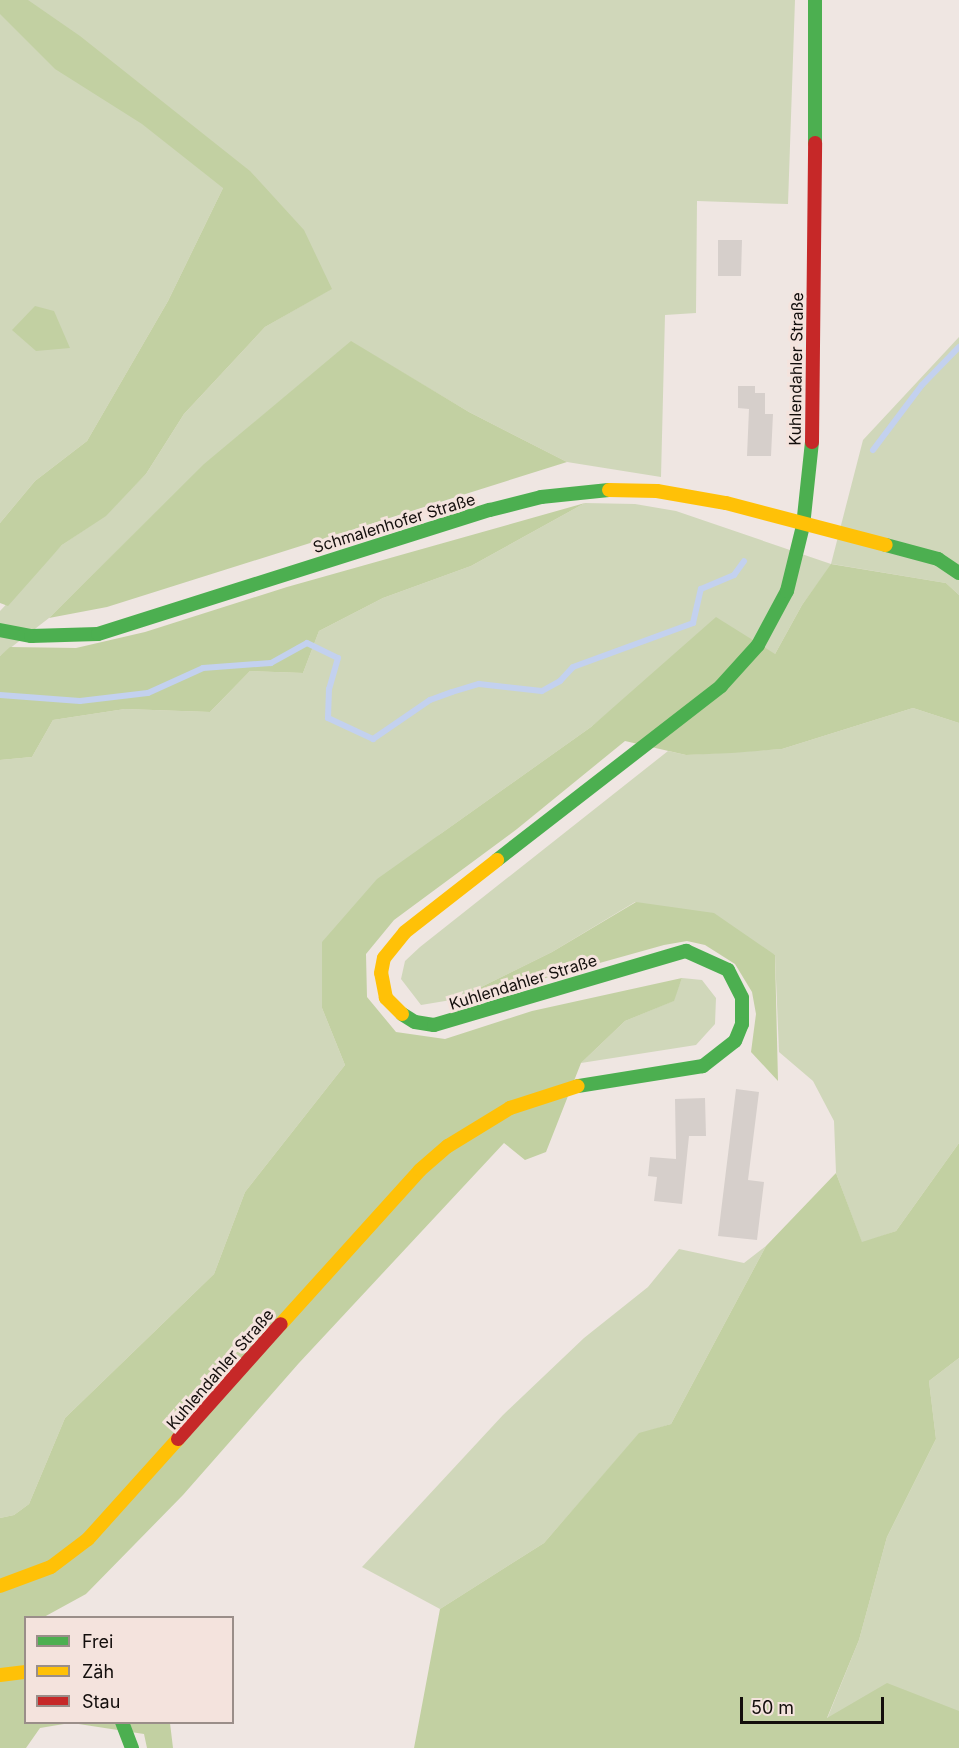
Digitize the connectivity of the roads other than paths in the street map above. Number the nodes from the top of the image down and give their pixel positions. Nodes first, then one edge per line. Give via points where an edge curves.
1 (815, 0) edge
2 (803, 526) junction
3 (959, 573) edge
4 (0, 630) edge
5 (0, 1586) edge
6 (24, 1672) edge
7 (0, 1675) edge
8 (123, 1724) edge
9 (132, 1748) edge

1 - 2 main road, Kuhlendahler Straße via 815,420
2 - 3 main road, Schmalenhofer Straße via 868,538 928,556
2 - 4 main road, Schmalenhofer Straße via 726,503 657,491 595,490 541,497 98,634 31,636
2 - 5 main road, Kuhlendahler Straße via 787,591 775,618 758,645 721,686 405,932 384,958 381,973 386,998 395,1010 415,1022 434,1025 686,951 728,970 736,983 742,1024 735,1041 703,1066 592,1082 534,1099 510,1108 448,1146 398,1194 88,1539 51,1567
6 - 7 main road
8 - 9 main road

